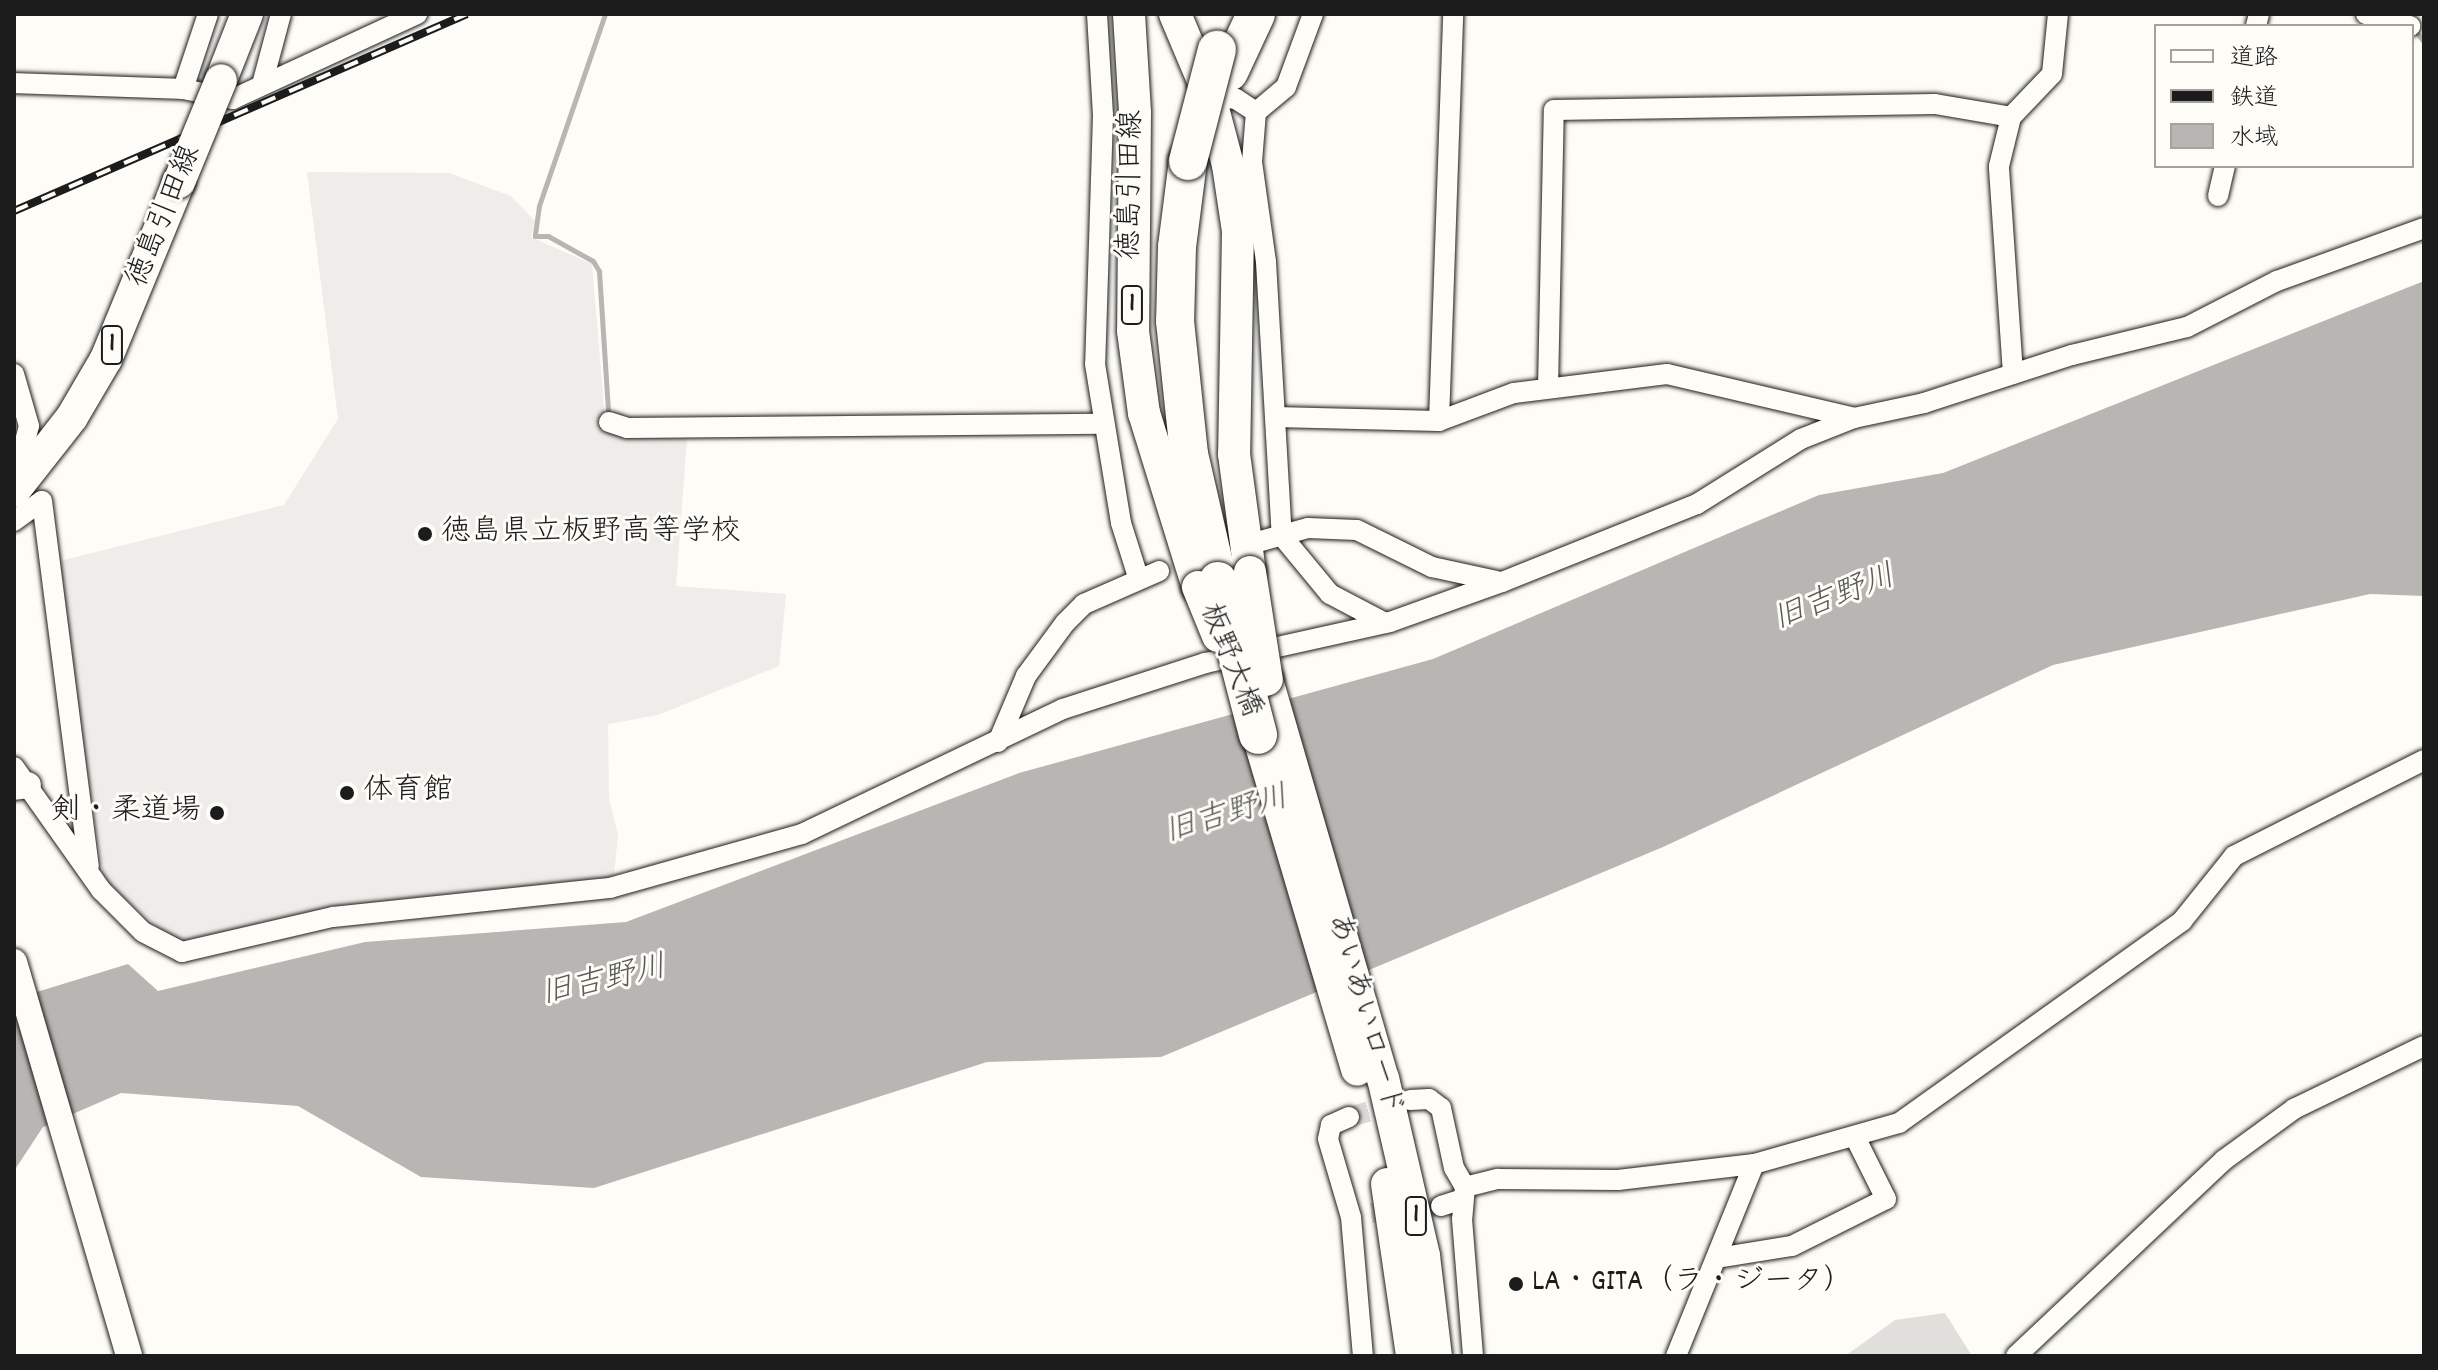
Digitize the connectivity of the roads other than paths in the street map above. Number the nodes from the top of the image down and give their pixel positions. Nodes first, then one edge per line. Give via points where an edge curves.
1 (208, 14) edge
2 (247, 14) edge
3 (281, 14) edge
4 (417, 14) edge
5 (1097, 14) edge
6 (1129, 14) edge
7 (1175, 14) edge
8 (1233, 14) edge
9 (1256, 14) edge
10 (1313, 14) edge
11 (1453, 14) edge
12 (2058, 14) edge
13 (2366, 14) edge
14 (2404, 24) edge
15 (1219, 73) junction
16 (263, 81) junction
17 (14, 83) edge
18 (183, 89) junction
19 (1256, 112) junction
20 (1135, 113) junction
21 (1103, 115) junction
22 (2011, 117) junction
23 (2225, 168) edge
24 (2218, 196) dead end
25 (2424, 228) edge
26 (14, 374) edge
27 (2013, 374) junction
28 (1548, 388) junction
29 (1275, 417) junction
30 (1854, 418) junction
31 (1439, 421) junction
32 (609, 422) dead end
33 (1102, 424) junction
34 (22, 482) edge
35 (14, 521) edge
36 (1282, 536) junction
37 (1261, 541) dead end
38 (1159, 571) dead end
39 (1138, 577) junction
40 (1225, 580) junction
41 (1502, 582) junction
42 (1385, 623) junction
43 (1267, 680) joint
44 (1258, 735) joint
45 (998, 742) junction
46 (2424, 760) edge
47 (19, 779) edge
48 (90, 870) junction
49 (14, 962) edge
50 (2424, 1046) edge
51 (1372, 1081) junction
52 (1410, 1100) tunnel mouth
53 (1349, 1117) tunnel mouth
54 (1856, 1139) junction
55 (1754, 1164) junction
56 (1464, 1193) junction
57 (1441, 1206) tunnel mouth
58 (1717, 1258) junction
59 (129, 1356) edge
60 (1363, 1356) edge
61 (1412, 1356) edge
62 (1436, 1356) edge
63 (1473, 1356) edge
64 (1676, 1356) edge
65 (2016, 1356) edge

1 - 18 street
2 - 34 main road, 徳島引田線 / 1, bridge via 106,359
3 - 16 street
4 - 16 street
5 - 21 street
6 - 20 main road, 徳島引田線 / 1
7 - 15 main road
8 - 15 highway
9 - 15 highway
10 - 19 street via 1286,87
11 - 31 street
12 - 22 street via 2052,74
13 - 14 street
15 - 19 street via 1236,99
15 - 40 main road via 1238,231 1234,454
15 - 40 highway via 1177,247 1179,378 1196,490
16 - 18 street via 233,99
17 - 18 street
19 - 29 street via 1252,162 1266,262
20 - 21 street
20 - 40 main road, 徳島引田線 / 1 via 1133,331 1144,413
21 - 33 street via 1095,349
22 - 27 street via 1999,166
22 - 28 street via 1935,104 1554,110
23 - 24 street
25 - 27 street via 2277,281 2187,327
26 - 34 street via 29,426
27 - 30 street via 1924,403
28 - 30 street via 1667,374
28 - 31 street via 1514,393
29 - 31 street
29 - 36 street
30 - 41 street via 1801,439 1697,504
32 - 33 street via 627,428
33 - 39 street
35 - 48 street via 42,501
36 - 37 street
36 - 41 street via 1308,528 1357,530 1432,567
36 - 42 street via 1330,594
38 - 39 street
39 - 45 street via 1084,604 1065,623 1026,676
40 - 43 highway, bridge
40 - 44 highway, bridge
41 - 42 street
42 - 45 street via 1205,663 1063,709
43 - 51 main road, あいあいロード / 1
44 - 51 main road, あいあいロード / 1
45 - 48 street via 802,834 610,888 333,917 199,951 172,950 143,932 101,890
46 - 54 street via 2234,856 2182,921 1899,1123
47 - 48 street
49 - 59 street
50 - 65 street via 2294,1109 2224,1160
51 - 61 main road, あいあいロード / 1
51 - 62 main road, あいあいロード / 1 via 1424,1256
52 - 56 street via 1429,1099 1441,1108
53 - 60 street via 1331,1125 1328,1139 1361,1215
54 - 55 street
54 - 58 street via 1886,1199 1792,1246
55 - 56 street via 1618,1180 1498,1179
55 - 58 street
56 - 57 street
56 - 63 street
58 - 64 street

